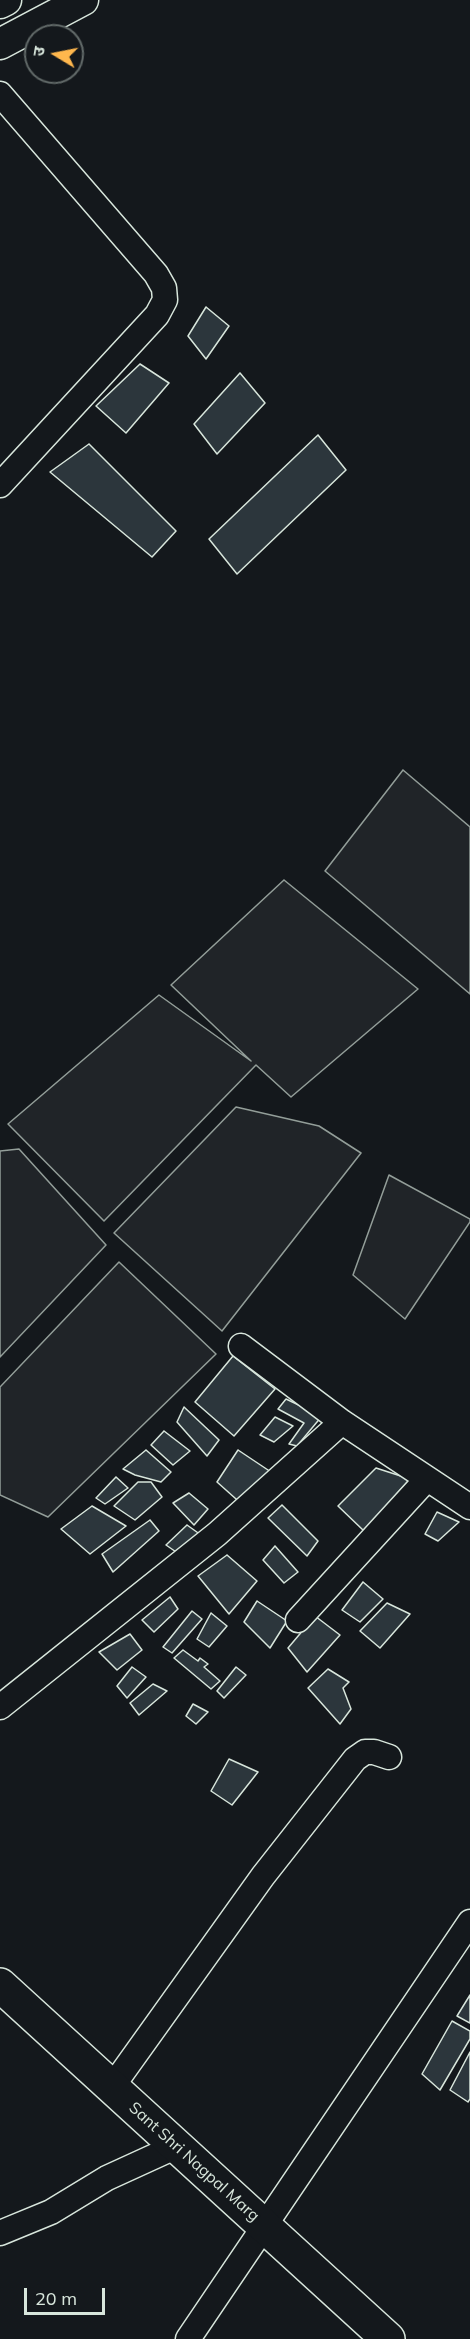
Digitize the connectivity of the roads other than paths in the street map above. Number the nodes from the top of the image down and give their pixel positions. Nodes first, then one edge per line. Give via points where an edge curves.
1 (6, 0) edge
2 (82, 0) edge
3 (0, 3) edge
4 (0, 44) edge
5 (0, 94) edge
6 (0, 485) edge
7 (241, 1346) dead end
8 (342, 1422) junction
9 (427, 1479) junction
10 (470, 1507) edge
11 (298, 1620) dead end
12 (0, 1707) edge
13 (388, 1757) dead end
14 (470, 1922) edge
15 (0, 1984) edge
16 (112, 2087) junction
17 (177, 2145) junction
18 (266, 2227) junction
19 (0, 2233) edge
20 (188, 2339) edge
21 (388, 2339) edge

1 - 3 street
2 - 4 street
5 - 6 street via 156,274 165,300 157,315
7 - 8 street
8 - 9 street
8 - 12 street via 217,1534
9 - 10 street
9 - 11 street
13 - 16 street via 365,1752 355,1759 263,1876
14 - 18 street
15 - 16 main road, Sant Shri Nagpal Marg
16 - 17 main road, Sant Shri Nagpal Marg
17 - 18 main road, Sant Shri Nagpal Marg
17 - 19 street via 106,2178 51,2212
18 - 20 street
18 - 21 main road, Sant Shri Nagpal Marg

